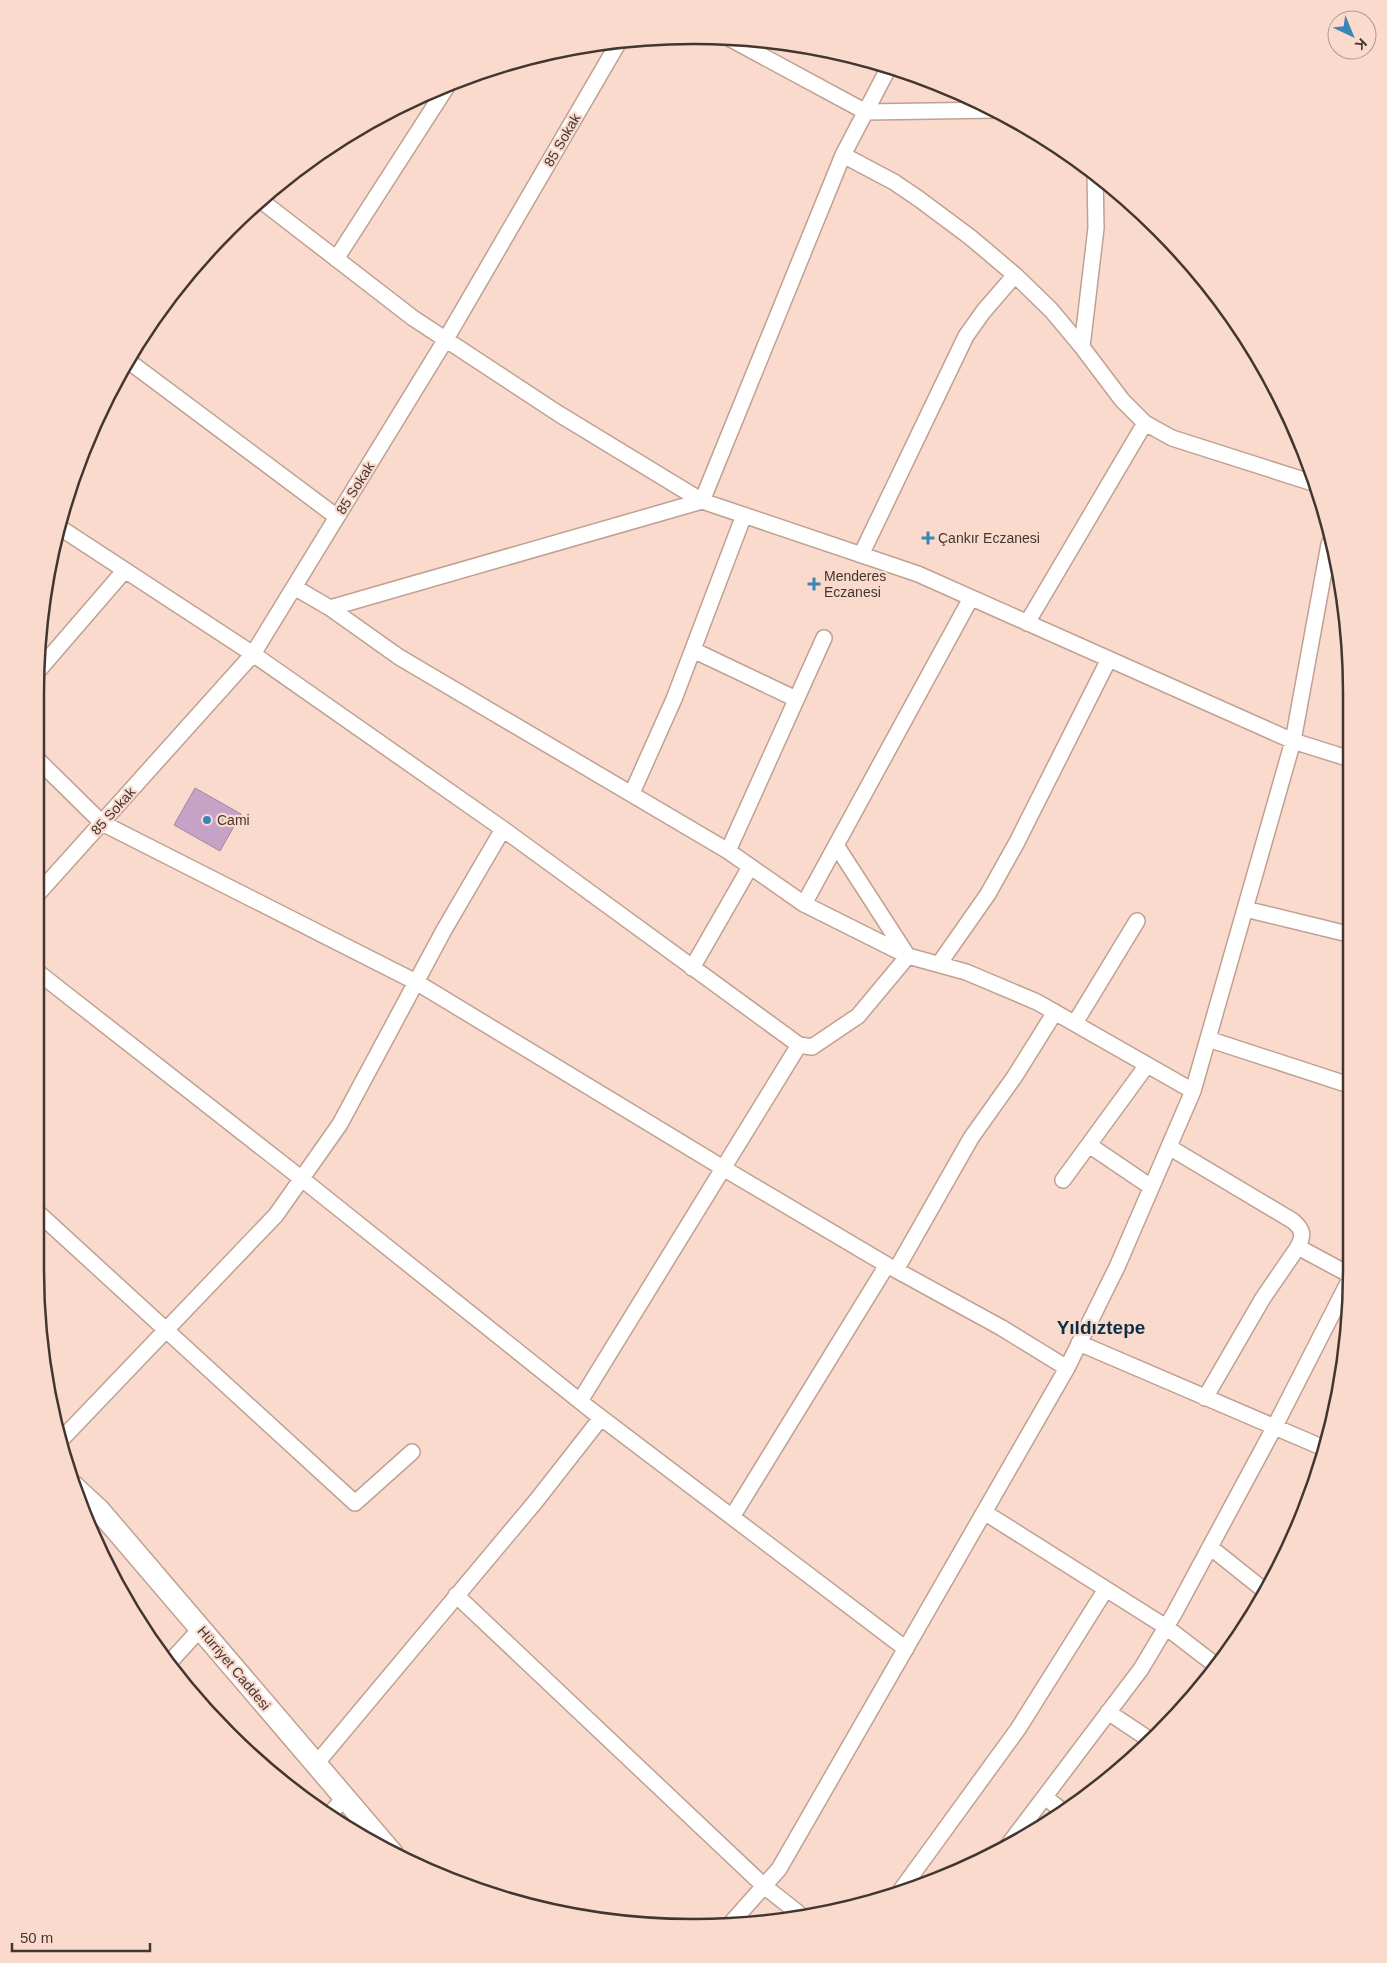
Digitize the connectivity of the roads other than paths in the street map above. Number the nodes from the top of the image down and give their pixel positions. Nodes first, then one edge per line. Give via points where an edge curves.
1 (743, 46) edge
2 (615, 48) edge
3 (886, 73) edge
4 (442, 94) edge
5 (979, 110) edge
6 (866, 112) junction
7 (843, 155) junction
8 (1095, 183) edge
9 (266, 204) edge
10 (336, 259) junction
11 (1015, 275) junction
12 (446, 339) junction
13 (1082, 347) junction
14 (133, 365) edge
15 (1145, 423) junction
16 (1308, 481) edge
17 (702, 501) junction
18 (744, 516) junction
19 (337, 517) junction
20 (65, 531) edge
21 (1327, 552) edge
22 (861, 555) junction
23 (125, 570) junction
24 (294, 587) junction
25 (971, 598) junction
26 (330, 608) junction
27 (1027, 623) junction
28 (824, 638) dead end
29 (693, 650) junction
30 (253, 654) junction
31 (1109, 659) junction
32 (45, 663) edge
33 (796, 700) junction
34 (1293, 741) junction
35 (1343, 757) edge
36 (44, 766) edge
37 (632, 793) junction
38 (102, 823) junction
39 (503, 829) junction
40 (836, 845) junction
41 (728, 851) junction
42 (750, 866) junction
43 (44, 887) edge
44 (804, 904) junction
45 (1245, 909) junction
46 (1137, 922) dead end
47 (1343, 933) edge
48 (908, 956) junction
49 (939, 964) junction
50 (692, 968) junction
51 (44, 977) edge
52 (416, 982) junction
53 (1055, 1012) junction
54 (1074, 1023) junction
55 (1208, 1039) junction
56 (799, 1045) junction
57 (1147, 1065) junction
58 (1343, 1083) edge
59 (1193, 1091) junction
60 (1089, 1145) junction
61 (1169, 1147) junction
62 (723, 1168) junction
63 (302, 1179) junction
64 (1063, 1180) dead end
65 (1152, 1187) junction
66 (44, 1218) edge
67 (1298, 1247) junction
68 (891, 1267) junction
69 (1343, 1271) edge
70 (1342, 1294) edge
71 (166, 1331) junction
72 (1079, 1343) junction
73 (1067, 1368) junction
74 (1205, 1398) junction
75 (580, 1401) junction
76 (601, 1418) junction
77 (1274, 1428) junction
78 (65, 1435) edge
79 (1318, 1447) edge
80 (412, 1452) dead end
81 (85, 1497) edge
82 (984, 1512) junction
83 (732, 1517) junction
84 (1210, 1546) junction
85 (1260, 1587) edge
86 (1106, 1589) junction
87 (456, 1595) junction
88 (1166, 1627) junction
89 (200, 1629) junction
90 (906, 1649) junction
91 (173, 1658) edge
92 (1211, 1662) edge
93 (1108, 1712) junction
94 (1145, 1737) edge
95 (316, 1764) junction
96 (1045, 1797) junction
97 (338, 1805) edge
98 (1058, 1807) edge
99 (367, 1831) edge
100 (1018, 1832) edge
101 (906, 1884) edge
102 (764, 1886) junction
103 (796, 1911) edge
104 (736, 1918) edge

1 - 6 street
2 - 12 street, 85 Sokak
3 - 6 street
4 - 10 street
5 - 6 street
6 - 7 street
7 - 11 street via 894,182 970,237
7 - 17 street
8 - 13 street via 1096,228
9 - 10 street
10 - 12 street
11 - 13 street via 1051,310
11 - 22 street via 966,336
12 - 17 street via 559,414
12 - 19 street, 85 Sokak
13 - 15 street via 1122,400
14 - 19 street
15 - 16 street via 1172,438
15 - 27 street
17 - 18 street
17 - 26 street
18 - 22 street
18 - 29 street
19 - 24 street, 85 Sokak
20 - 23 street
21 - 34 street
22 - 25 street via 918,574
23 - 30 street
23 - 32 street
24 - 26 street
24 - 30 street, 85 Sokak
25 - 27 street
25 - 40 street
26 - 37 street via 399,656
27 - 31 street
28 - 33 street
29 - 33 street
29 - 37 street
30 - 38 street, 85 Sokak
30 - 39 street
31 - 34 street
31 - 49 street via 1017,842 988,894
33 - 41 street
34 - 35 street
34 - 45 street
36 - 38 street
37 - 41 street
38 - 43 street, 85 Sokak
38 - 52 street
39 - 50 street
39 - 52 street
40 - 44 street
40 - 48 street
41 - 42 street
42 - 44 street
42 - 50 street
44 - 48 street
45 - 47 street
45 - 55 street
46 - 54 street
48 - 49 street
48 - 56 street via 858,1016 812,1047
49 - 53 street via 966,972
50 - 56 street
51 - 63 street
52 - 62 street
52 - 63 street via 340,1124
53 - 54 street
53 - 68 street
54 - 57 street
55 - 58 street
55 - 59 street
56 - 62 street
57 - 59 street
57 - 60 street
59 - 61 street
60 - 64 street
60 - 65 street
61 - 65 street
61 - 67 street via 1293,1221 1302,1229 1304,1236
62 - 68 street
62 - 75 street
63 - 71 street via 276,1215
63 - 75 street
65 - 72 street
66 - 71 street
67 - 69 street
67 - 74 street via 1263,1298
68 - 73 street
68 - 83 street
70 - 77 street
71 - 78 street
71 - 80 street via 355,1503
72 - 73 street
72 - 74 street
73 - 82 street
74 - 77 street
75 - 76 street
76 - 83 street
76 - 87 street
77 - 79 street
77 - 84 street
81 - 89 street, Hürriyet Caddesi
82 - 86 street
82 - 90 street
83 - 90 street
84 - 85 street
84 - 88 street
86 - 88 street
86 - 101 street via 1018,1729
87 - 95 street
87 - 102 street
88 - 92 street
88 - 93 street via 1141,1669
89 - 91 street
89 - 95 street, Hürriyet Caddesi
90 - 102 street via 779,1869
93 - 94 street
93 - 96 street
95 - 97 street, Hürriyet Caddesi
96 - 98 street
96 - 100 street
97 - 99 street, Hürriyet Caddesi
102 - 103 street
102 - 104 street

